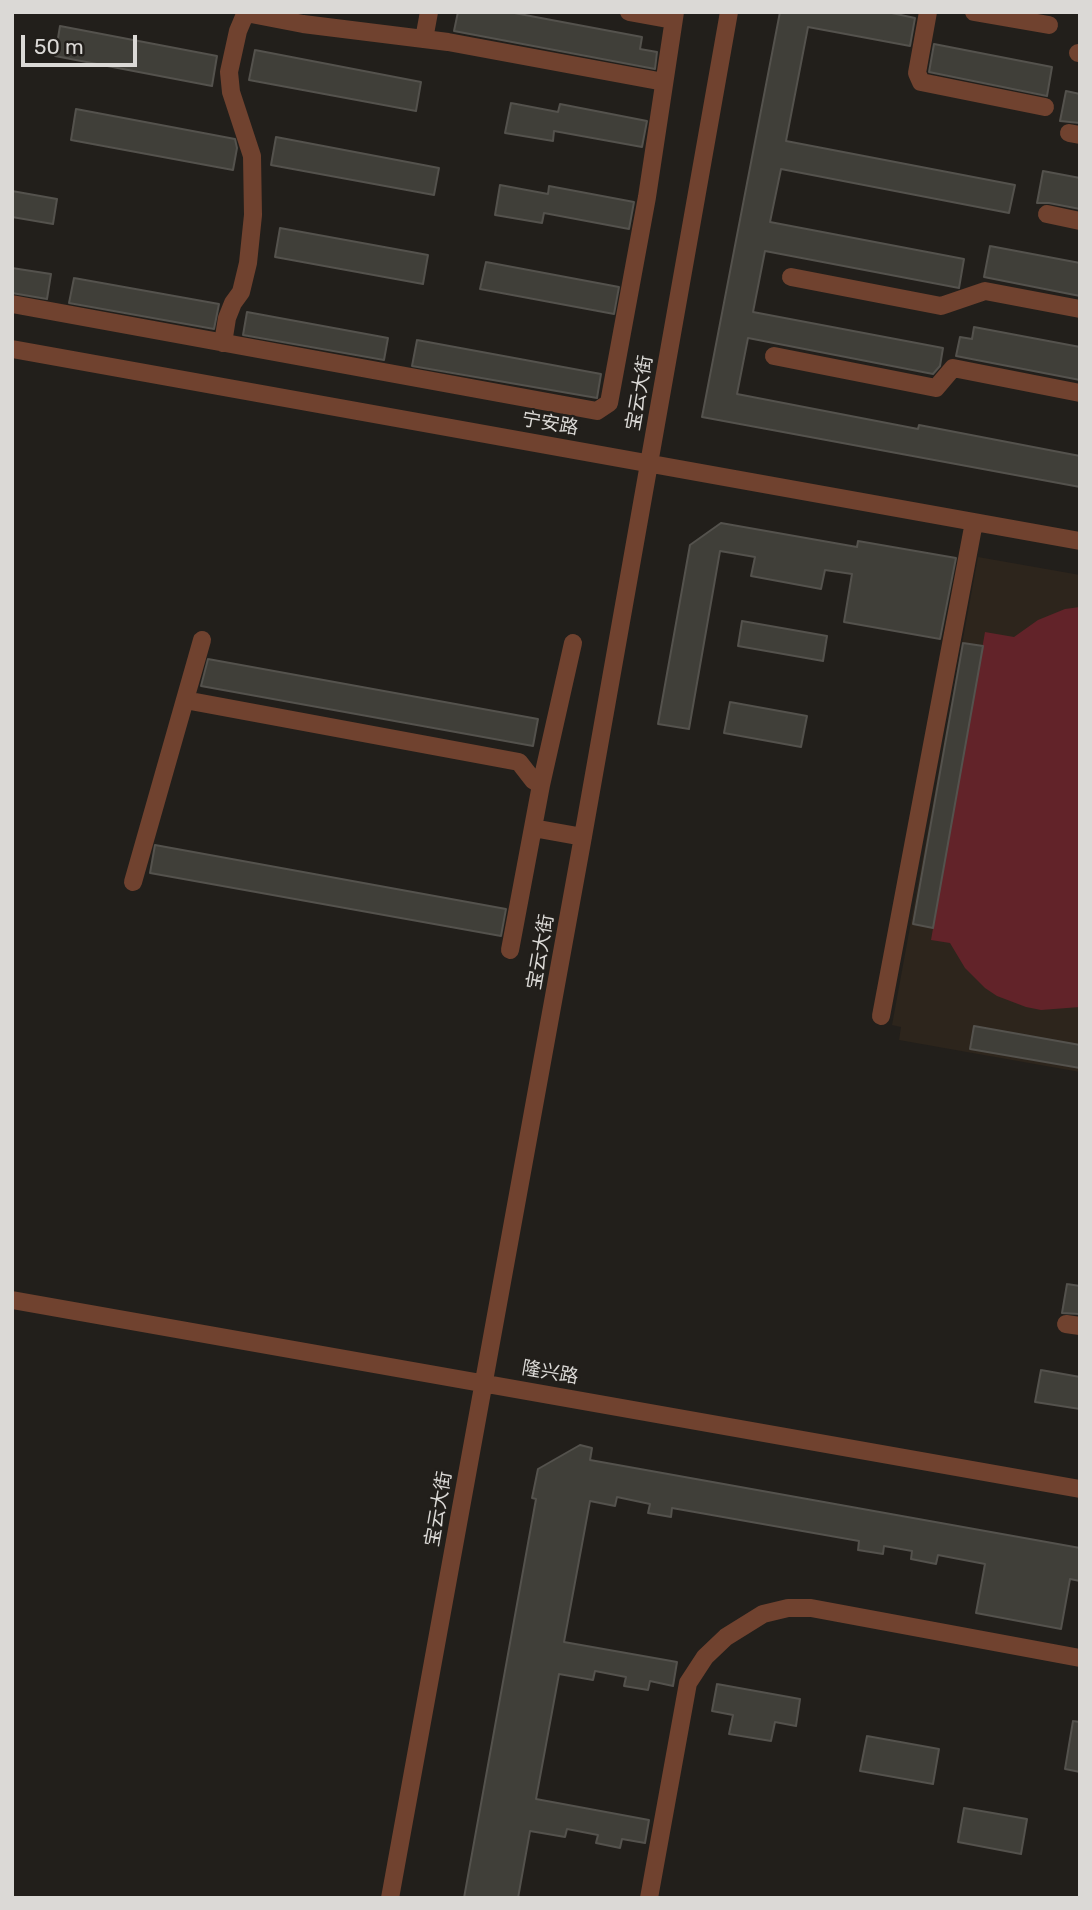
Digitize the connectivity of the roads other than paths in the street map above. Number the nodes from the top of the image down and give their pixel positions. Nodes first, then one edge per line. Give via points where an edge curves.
1 (429, 12) edge
2 (629, 12) edge
3 (729, 12) edge
4 (928, 12) edge
5 (974, 12) edge
6 (246, 13) edge
7 (674, 16) edge
8 (1049, 25) dead end
9 (424, 39) junction
10 (664, 82) junction
11 (1045, 107) dead end
12 (1047, 214) dead end
13 (1080, 220) edge
14 (791, 277) dead end
15 (12, 304) edge
16 (1080, 309) edge
17 (223, 343) junction
18 (12, 349) edge
19 (774, 356) dead end
20 (1080, 393) edge
21 (649, 463) junction
22 (974, 522) junction
23 (1080, 541) edge
24 (202, 640) dead end
25 (573, 643) dead end
26 (185, 700) junction
27 (541, 785) junction
28 (533, 828) junction
29 (583, 837) junction
30 (133, 882) dead end
31 (510, 950) dead end
32 (881, 1016) dead end
33 (12, 1300) edge
34 (484, 1383) junction
35 (1080, 1489) edge
36 (1080, 1658) edge
37 (390, 1898) edge
38 (649, 1898) edge

1 - 9 street
2 - 7 street
3 - 21 street, 宝云大街
4 - 11 street via 917,73 922,82
5 - 8 street
6 - 9 street
6 - 17 street via 229,72 251,156 253,215 241,292 227,318
7 - 10 street
9 - 10 street
10 - 17 street via 608,403 597,411
12 - 13 street
14 - 16 street via 941,306 985,291
15 - 17 street
18 - 21 street, 宁安路
19 - 20 street via 936,388 953,368
21 - 22 street, 宁安路
21 - 29 street, 宝云大街
22 - 23 street, 宁安路
22 - 32 street
24 - 26 street
25 - 27 street
26 - 27 street via 519,762
26 - 30 street
27 - 28 street
28 - 29 street
28 - 31 street
29 - 34 street, 宝云大街
33 - 34 street, 隆兴路
34 - 35 street, 隆兴路
34 - 37 street, 宝云大街
36 - 38 street via 811,1608 763,1614 726,1637 705,1657 688,1684

